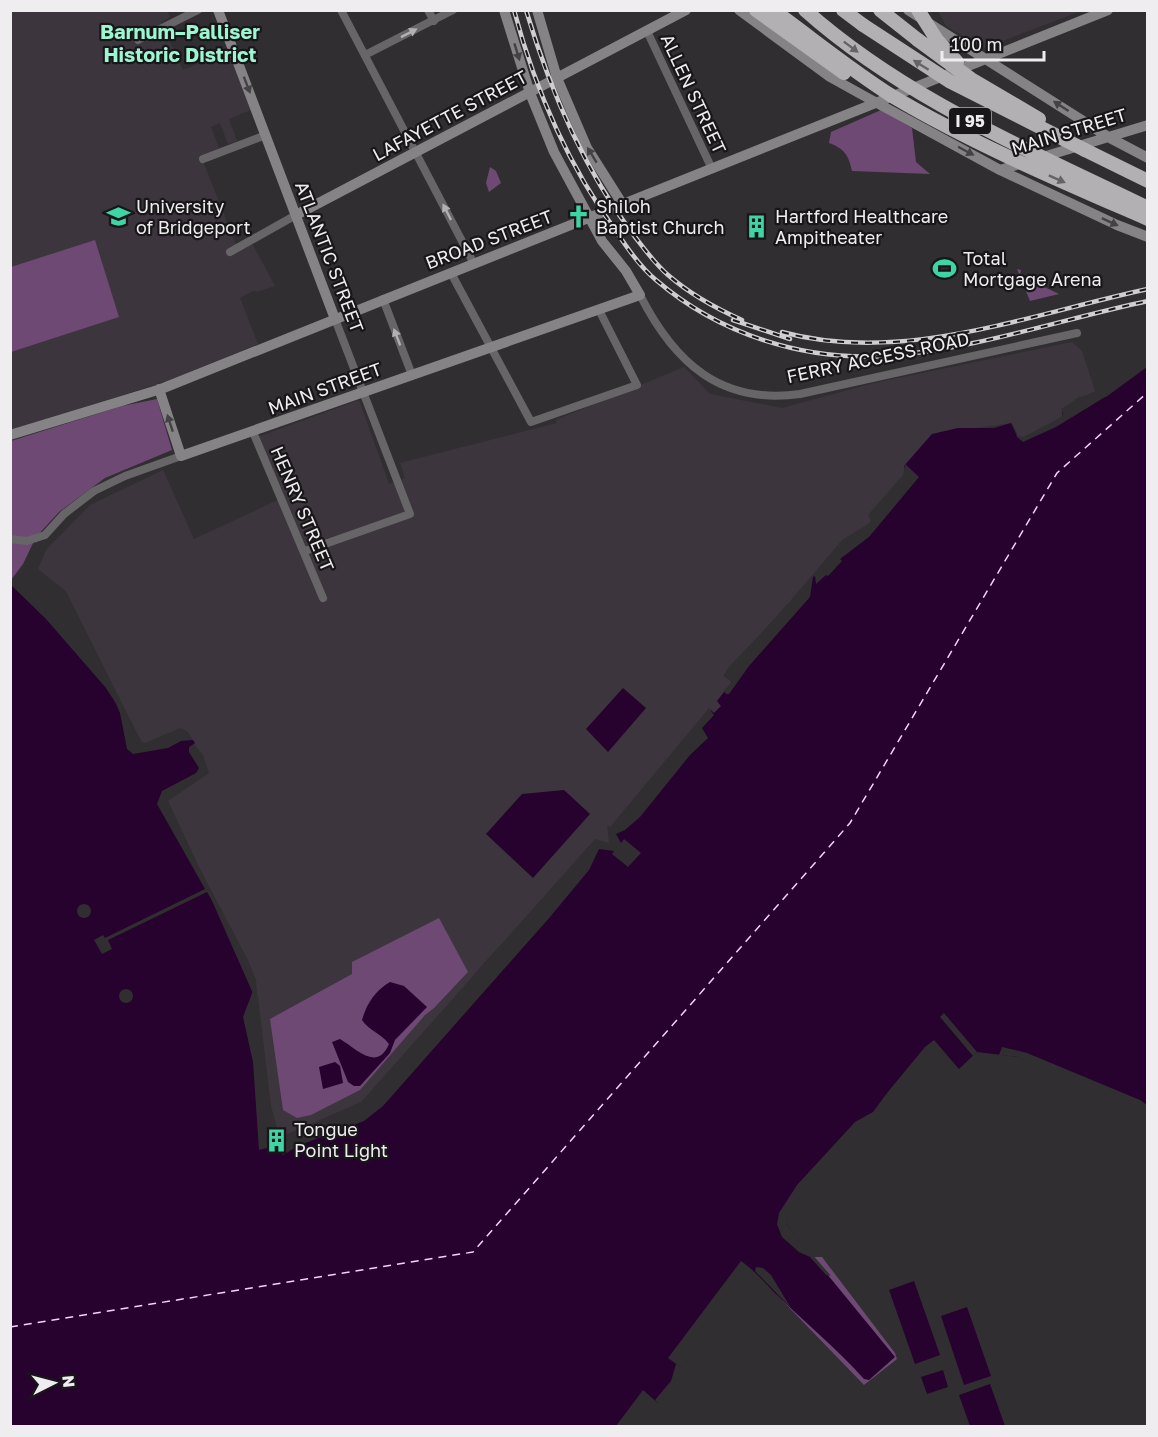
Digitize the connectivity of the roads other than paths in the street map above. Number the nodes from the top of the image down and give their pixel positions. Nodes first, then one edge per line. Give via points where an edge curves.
1 (198, 10) edge
2 (218, 10) edge
3 (341, 10) edge
4 (428, 10) edge
5 (453, 10) edge
6 (504, 10) edge
7 (537, 10) edge
8 (686, 10) edge
9 (739, 10) edge
10 (756, 10) edge
11 (773, 10) edge
12 (805, 10) edge
13 (843, 10) edge
14 (848, 10) edge
15 (880, 10) edge
16 (908, 10) edge
17 (918, 10) edge
18 (1108, 10) edge
19 (434, 21) junction
20 (863, 25) junction
21 (647, 32) junction
22 (138, 40) dead end
23 (365, 55) junction
24 (987, 60) junction
25 (557, 78) junction
26 (530, 93) junction
27 (999, 95) junction
28 (878, 103) junction
29 (926, 115) junction
30 (1148, 125) edge
31 (266, 135) junction
32 (1110, 138) junction
33 (1085, 150) junction
34 (417, 152) junction
35 (1148, 158) edge
36 (203, 159) dead end
37 (712, 169) junction
38 (1000, 170) junction
39 (1148, 181) edge
40 (623, 205) junction
41 (1148, 208) edge
42 (296, 215) junction
43 (591, 218) junction
44 (1148, 219) edge
45 (1148, 237) edge
46 (230, 252) dead end
47 (474, 264) junction
48 (451, 273) junction
49 (640, 295) junction
50 (383, 299) junction
51 (599, 310) junction
52 (334, 319) junction
53 (1077, 333) dead end
54 (490, 347) junction
55 (412, 375) junction
56 (159, 389) junction
57 (364, 393) junction
58 (253, 432) junction
59 (10, 435) edge
60 (181, 456) junction
61 (10, 539) edge
62 (305, 551) junction
63 (323, 598) dead end

1 - 22 street
2 -> 31 street, ATLANTIC STREET
3 - 23 street
4 - 19 street
5 - 19 street
6 -> 26 street, FERRY ACCESS ROAD
7 - 25 street
8 - 21 street, LAFAYETTE STREET
9 - 28 street via 830,76
10 - 29 highway, bridge via 844,73
11 - 29 highway, bridge via 873,83
12 -> 41 highway, I 95, bridge via 871,62 934,102
13 - 20 highway, I 95
14 - 20 highway
15 - 27 highway, bridge
16 - 24 street
17 - 27 highway, bridge via 950,54
18 - 24 street, BROAD STREET
23 -> 19 street
33 -> 20 highway, I 95, bridge via 949,81
21 - 25 street, LAFAYETTE STREET
21 - 37 street, ALLEN STREET
23 - 34 street
24 - 28 street, BROAD STREET
32 -> 24 street
25 - 26 street, LAFAYETTE STREET
40 -> 25 street via 587,148
26 - 34 street, LAFAYETTE STREET
26 - 43 street, FERRY ACCESS ROAD via 554,152
27 - 33 highway, bridge
28 - 37 street, BROAD STREET
28 -> 38 street
29 -> 44 highway, bridge
30 - 32 street, MAIN STREET
31 - 36 street
31 - 42 street, ATLANTIC STREET
32 - 35 street
32 - 38 street, MAIN STREET
33 - 39 highway, I 95
34 - 42 street, LAFAYETTE STREET
47 -> 34 street
37 - 40 street, BROAD STREET
38 -> 45 street
40 - 43 street, BROAD STREET
42 - 46 street, LAFAYETTE STREET
42 - 52 street, ATLANTIC STREET
43 - 47 street, BROAD STREET
43 - 49 street, FERRY ACCESS ROAD via 602,241
47 - 48 street, BROAD STREET
48 - 50 street, BROAD STREET
48 - 54 street
49 - 51 street, MAIN STREET
49 - 53 street, FERRY ACCESS ROAD via 667,340 696,372 727,387 762,396 800,394
50 - 52 street, BROAD STREET
55 -> 50 street
51 - 54 street, MAIN STREET
51 - 54 street via 637,385 531,422
52 - 56 street, BROAD STREET
52 - 57 street, ATLANTIC STREET
54 - 55 street, MAIN STREET
55 - 57 street, MAIN STREET
56 - 59 street, BROAD STREET
60 -> 56 street
57 - 58 street, MAIN STREET
57 - 62 street, ATLANTIC STREET via 410,514
58 - 60 street, MAIN STREET
58 - 62 street, HENRY STREET
60 - 61 street, MAIN STREET via 94,491 45,535
62 - 63 street, HENRY STREET

